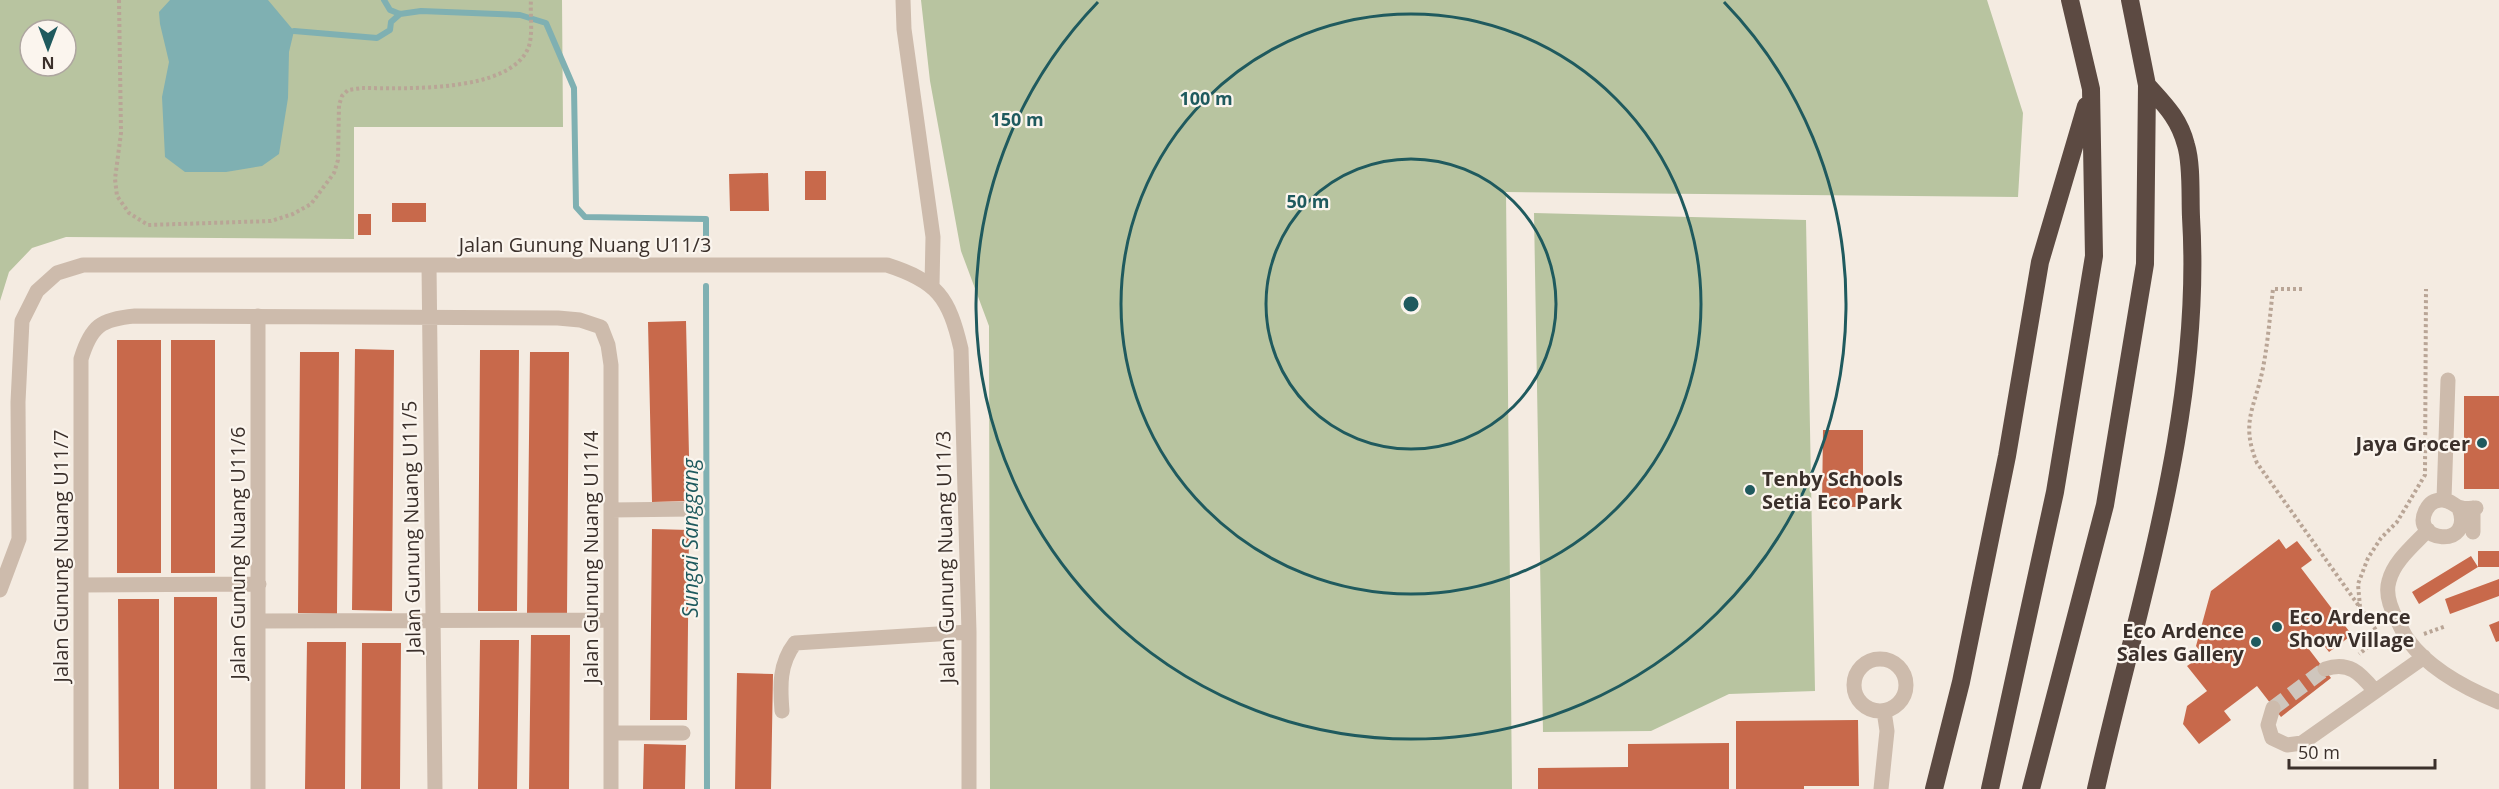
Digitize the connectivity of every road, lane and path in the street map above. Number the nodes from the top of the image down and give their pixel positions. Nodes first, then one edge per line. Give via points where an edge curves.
1 (119, 0) edge
2 (903, 0) edge
3 (2070, 0) edge
4 (2130, 0) edge
5 (531, 1) edge
6 (2147, 85) junction
7 (2091, 89) junction
8 (429, 265) junction
9 (932, 285) junction
10 (2302, 289) dead end
11 (2426, 289) dead end
12 (258, 316) junction
13 (429, 317) junction
14 (2448, 380) dead end
15 (2444, 499) junction
16 (2469, 508) junction
17 (693, 509) dead end
18 (610, 510) junction
19 (2428, 530) junction
20 (2457, 531) junction
21 (259, 584) junction
22 (81, 585) junction
23 (1, 587) edge
24 (2360, 608) junction
25 (610, 620) junction
26 (258, 621) junction
27 (433, 621) junction
28 (969, 632) junction
29 (2424, 657) junction
30 (2343, 666) junction
31 (2325, 669) tunnel mouth
32 (2374, 690) junction
33 (2499, 702) edge
34 (2273, 708) dead end
35 (782, 711) dead end
36 (1884, 711) dead end
37 (611, 733) junction
38 (683, 733) dead end
39 (81, 789) edge
40 (258, 789) edge
41 (435, 789) edge
42 (611, 789) edge
43 (969, 789) edge
44 (1881, 789) edge
45 (1934, 789) edge
46 (1990, 789) edge
47 (2031, 789) edge
48 (2096, 789) edge

1 - 5 path via 121,133 115,179 117,196 129,213 148,225 271,221 311,204 334,173 338,160 339,105 348,90 475,82 503,73 523,57 530,44
2 - 9 street via 933,237
3 - 7 highway
4 - 6 highway
6 - 47 highway via 2145,264 2105,505
6 - 48 highway via 2175,116 2187,146 2194,266 2187,360 2174,451
7 - 45 highway via 2040,262 2003,479 1961,682
7 - 46 highway via 2094,256 2055,492
8 - 9 street, Jalan Gunung Nuang U11/3 via 887,265
8 - 13 street, Jalan Gunung Nuang U11/5
8 - 23 street, Jalan Gunung Nuang U11/3 via 82,264 57,273 37,291 22,321 19,538
9 - 28 street, Jalan Gunung Nuang U11/3 via 955,323 961,349
10 - 24 path via 2273,289 2263,368 2248,431 2250,447
11 - 24 path via 2425,475 2397,522 2368,558 2358,584
12 - 13 street
12 - 21 street, Jalan Gunung Nuang U11/6
12 - 22 street, Jalan Gunung Nuang U11/7 via 115,318 97,326 86,342 81,359
13 - 18 street, Jalan Gunung Nuang U11/4 via 558,318 601,327 610,365
13 - 27 street, Jalan Gunung Nuang U11/5
14 - 15 street
15 - 16 street
15 - 19 street via 2427,508 2424,520
16 - 20 street
16 - 20 street via 2475,532
17 - 18 street
18 - 25 street, Jalan Gunung Nuang U11/4
19 - 20 street via 2440,538
19 - 29 street via 2394,569 2388,582 2388,599 2394,614 2408,640
21 - 22 street
21 - 26 street, Jalan Gunung Nuang U11/6
22 - 39 street, Jalan Gunung Nuang U11/7
24 - 30 path via 2376,630 2377,640
25 - 27 street
25 - 37 street, Jalan Gunung Nuang U11/4
26 - 27 street
26 - 40 street, Jalan Gunung Nuang U11/6
27 - 41 street, Jalan Gunung Nuang U11/5
28 - 35 street via 795,643 787,653 780,679
28 - 43 street, Jalan Gunung Nuang U11/3
29 - 32 street
29 - 33 street via 2456,680
30 - 31 street
30 - 32 street via 2361,674
32 - 34 street via 2294,745 2272,738 2268,725
36 - 44 street via 1887,731
37 - 38 street
37 - 42 street, Jalan Gunung Nuang U11/4

